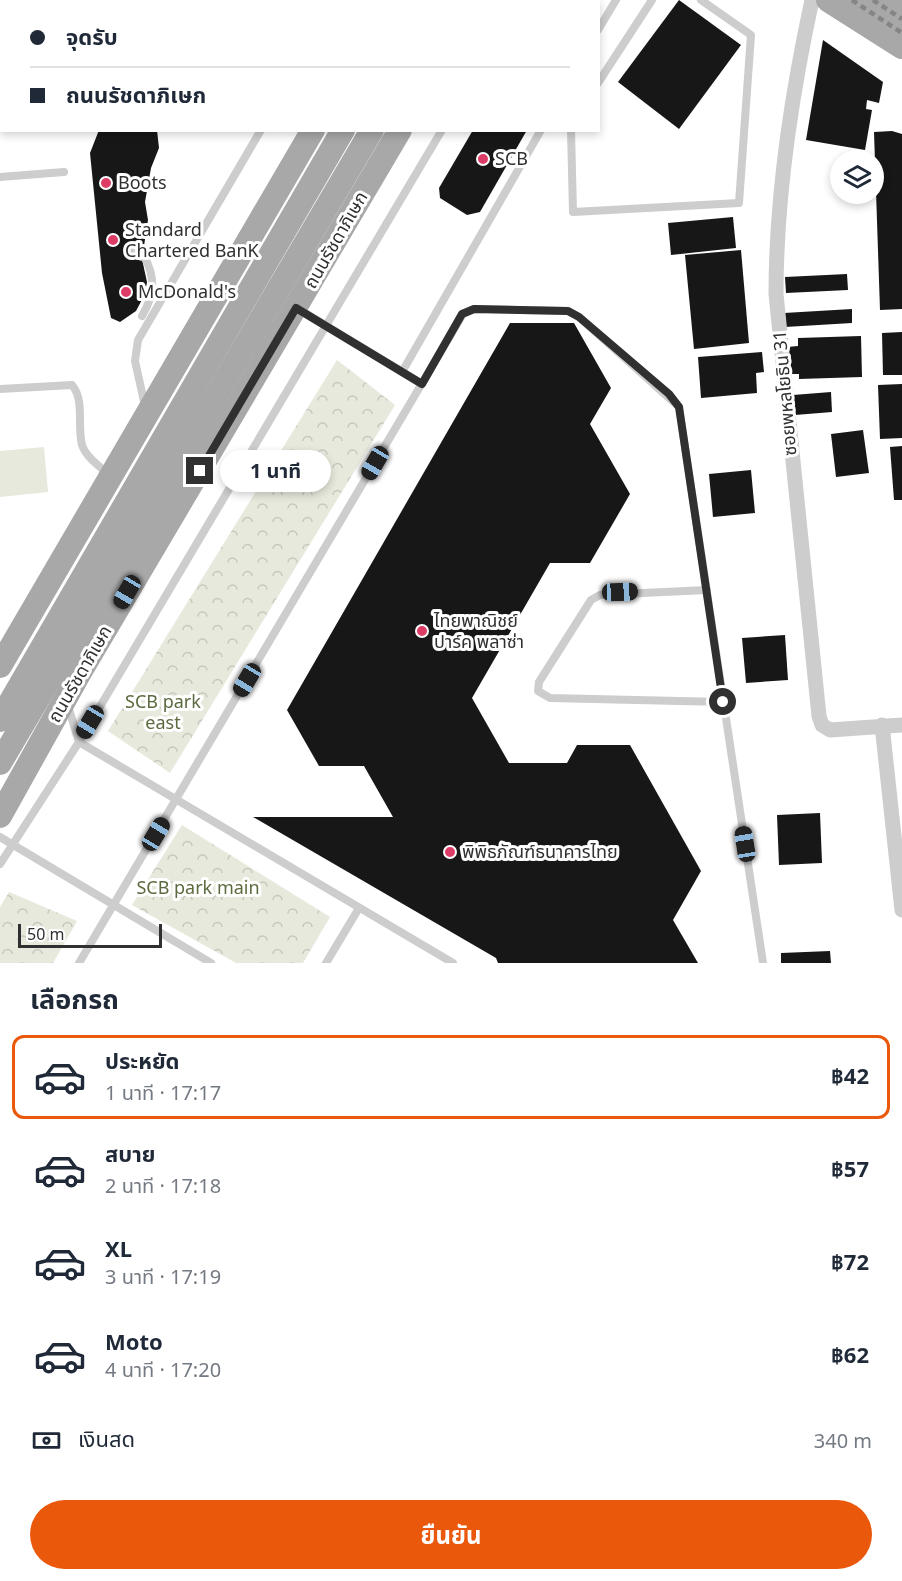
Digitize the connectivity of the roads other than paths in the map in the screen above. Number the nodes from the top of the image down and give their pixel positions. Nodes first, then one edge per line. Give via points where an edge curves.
1 (616, 0) edge
2 (652, 0) edge
3 (701, 0) edge
4 (812, 0) edge
5 (828, 0) edge
6 (861, 0) edge
7 (892, 0) edge
8 (902, 6) edge
9 (600, 27) edge
10 (902, 27) edge
11 (902, 47) edge
12 (600, 80) edge
13 (260, 132) edge
14 (312, 132) edge
15 (342, 132) edge
16 (371, 132) edge
17 (399, 132) edge
18 (441, 132) edge
19 (540, 132) edge
20 (571, 132) edge
21 (64, 172) dead end
22 (0, 177) edge
23 (134, 247) dead end
24 (296, 308) junction
25 (142, 316) dead end
26 (326, 326) junction
27 (402, 372) junction
28 (422, 384) junction
29 (0, 389) edge
30 (147, 415) junction
31 (111, 477) junction
32 (707, 590) junction
33 (0, 666) edge
34 (66, 699) junction
35 (723, 702) junction
36 (0, 720) edge
37 (882, 725) junction
38 (902, 725) edge
39 (79, 742) junction
40 (0, 763) edge
41 (177, 799) junction
42 (0, 816) edge
43 (0, 837) edge
44 (12, 844) junction
45 (0, 864) edge
46 (115, 904) junction
47 (359, 908) junction
48 (902, 910) edge
49 (79, 963) edge
50 (211, 963) edge
51 (326, 963) edge
52 (453, 963) edge
53 (762, 963) edge

1 - 9 lane
2 - 12 lane
3 - 20 lane via 751,35 739,202 573,212
4 - 37 street, ซอยพหลโยธิน 31 via 796,76 776,252 786,412 819,717 830,730
5 - 11 main road
6 - 10 main road
7 - 8 main road
13 - 30 lane via 138,340 135,361
14 - 30 main road
15 - 36 main road
16 - 40 main road, ถนนรัชดาภิเษก
17 - 24 main road, ถนนรัชดาภิเษก
18 - 26 lane
19 - 27 lane
21 - 22 lane
23 - 25 lane via 136,255 145,258 153,273 153,294
24 - 26 lane
24 - 34 main road, ถนนรัชดาภิเษก
26 - 27 lane
26 - 39 lane
27 - 28 lane
28 - 32 lane via 462,314 474,309 568,311 579,317 679,407
28 - 41 lane
29 - 31 lane via 72,385 78,394 82,446
30 - 31 main road
31 - 33 main road
32 - 35 lane
32 - 35 lane via 608,593 591,600 538,682 538,691 550,698
34 - 39 lane
34 - 42 main road, ถนนรัชดาภิเษก
35 - 53 lane
37 - 38 street
37 - 48 street
39 - 41 lane
39 - 44 lane
41 - 46 lane
41 - 47 lane
43 - 44 lane
44 - 45 lane
44 - 46 lane
46 - 49 lane
46 - 50 lane
47 - 51 lane
47 - 52 lane

